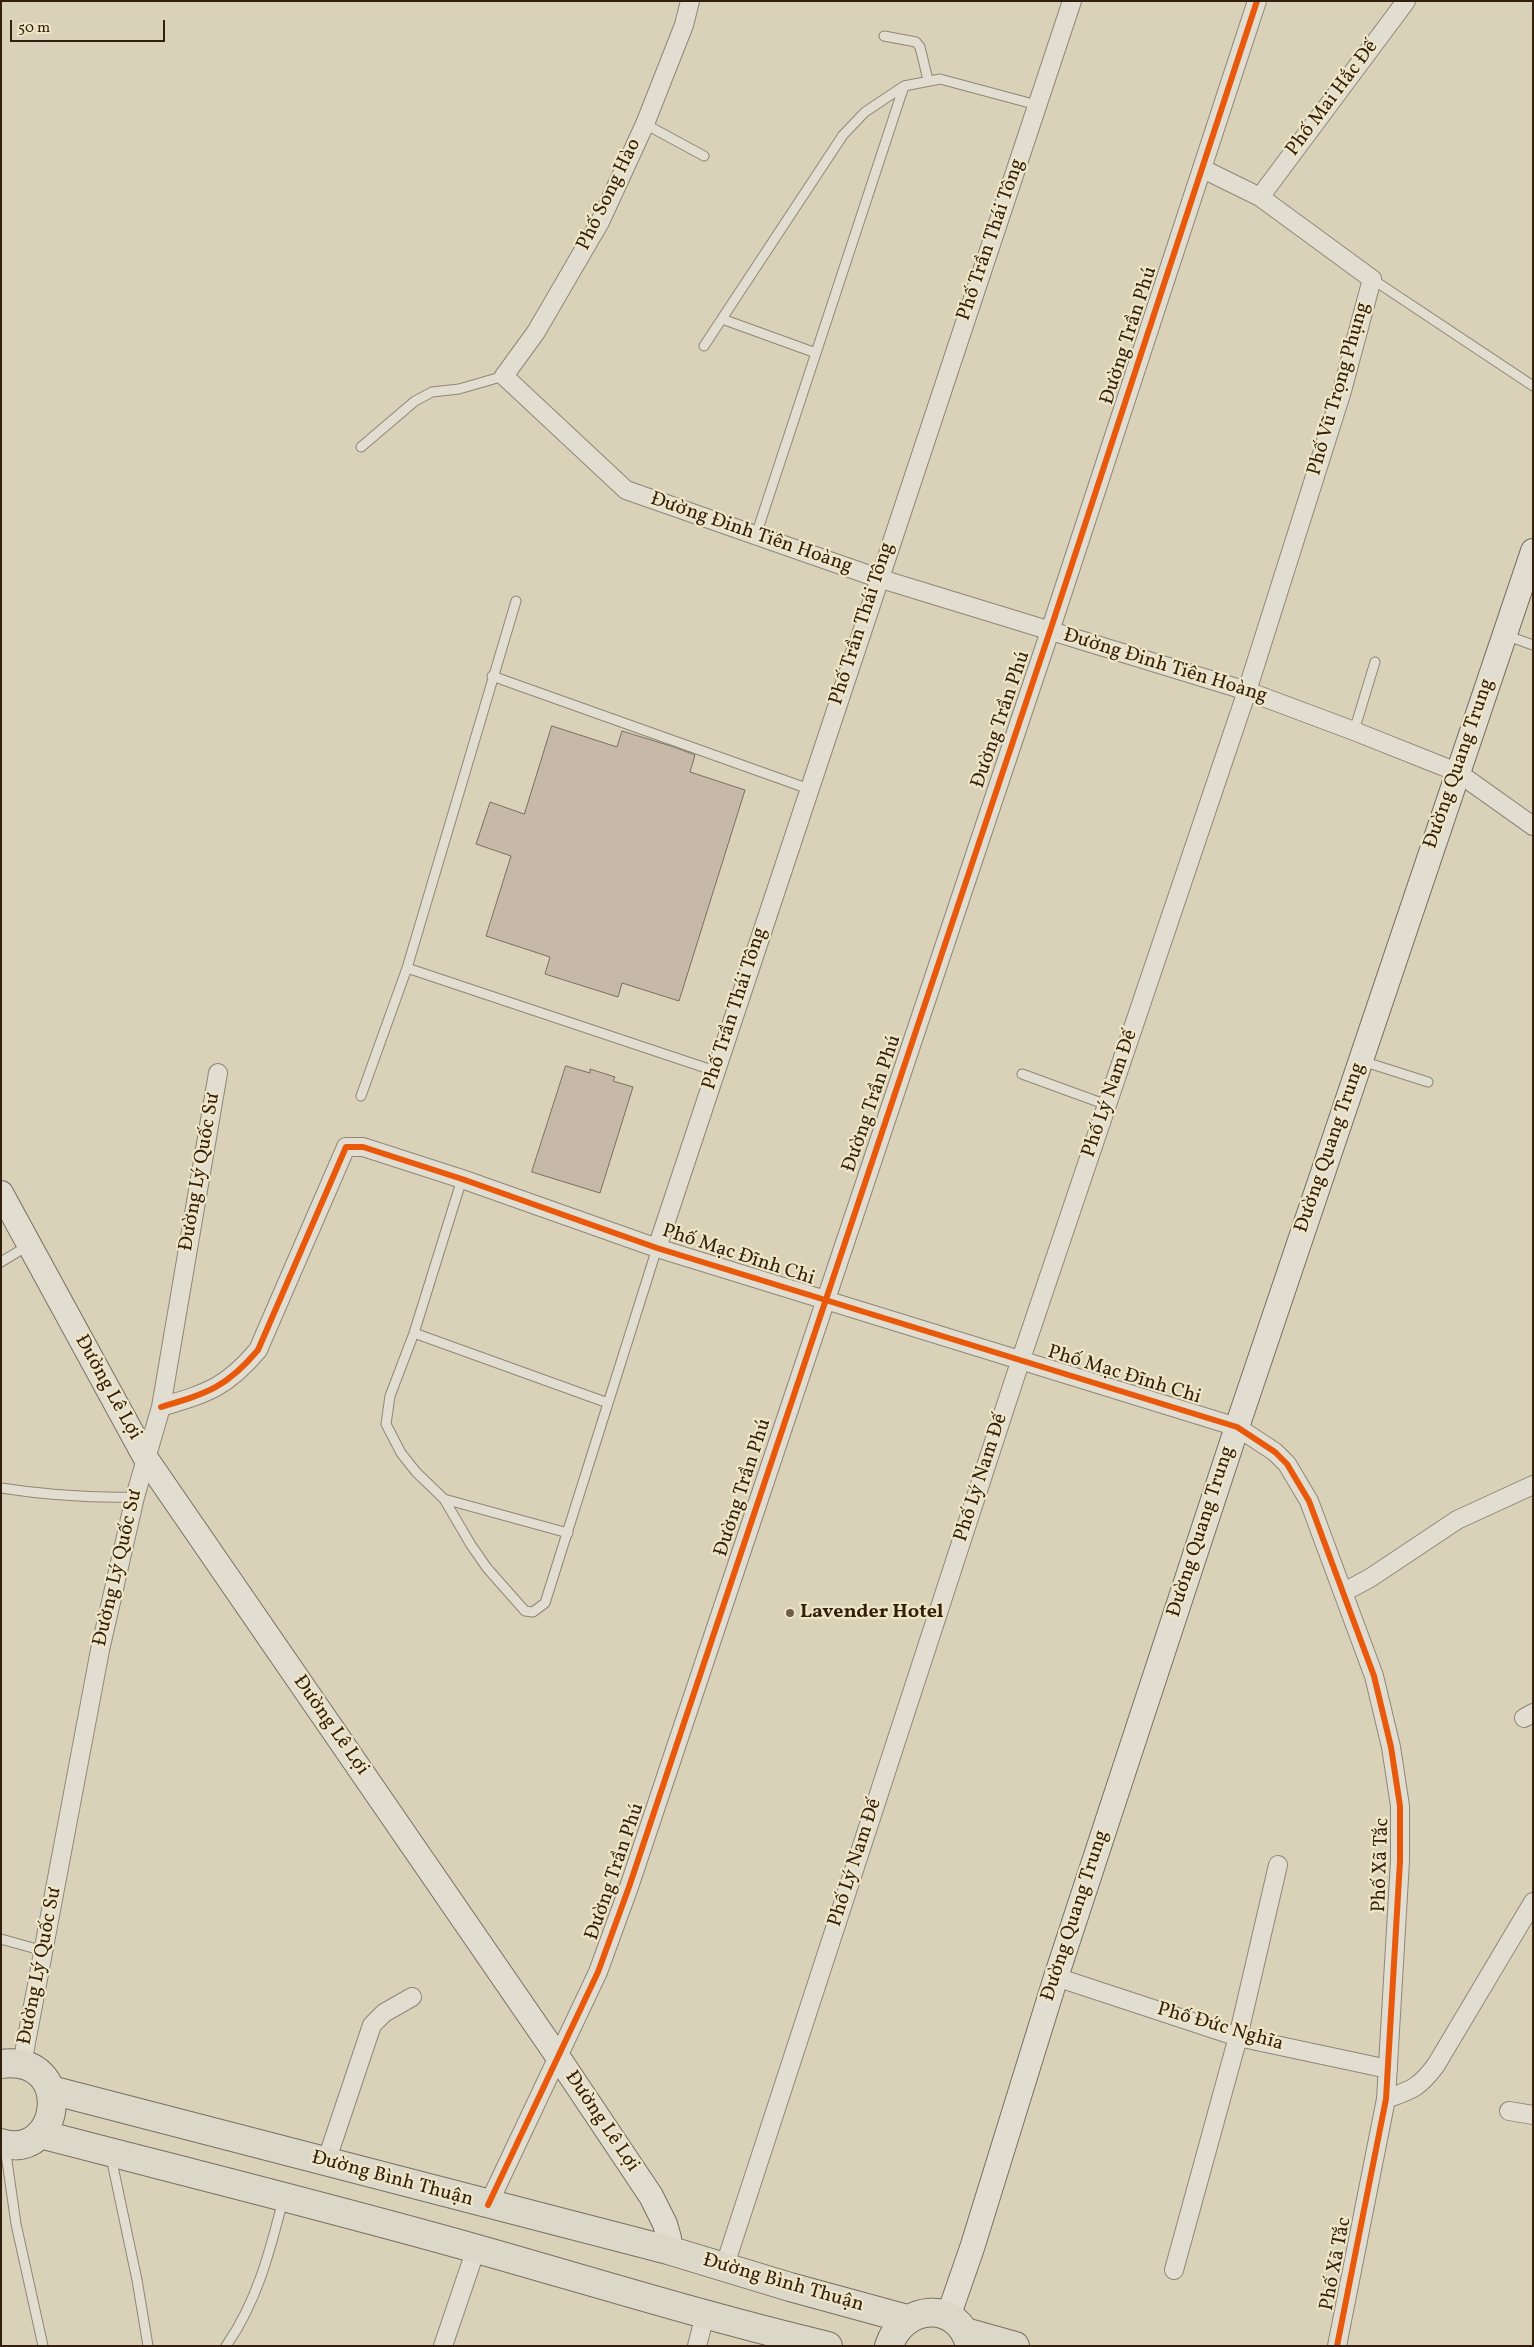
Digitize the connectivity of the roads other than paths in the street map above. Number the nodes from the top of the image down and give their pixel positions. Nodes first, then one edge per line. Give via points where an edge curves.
1 (690, 1) edge
2 (1072, 1) edge
3 (1257, 1) edge
4 (1406, 1) edge
5 (884, 36) dead end
6 (928, 80) junction
7 (904, 86) junction
8 (1037, 106) junction
9 (645, 124) junction
10 (704, 156) dead end
11 (1203, 169) junction
12 (1260, 198) junction
13 (1372, 280) junction
14 (722, 319) junction
15 (704, 346) dead end
16 (816, 353) junction
17 (504, 376) junction
18 (1533, 386) edge
19 (361, 447) dead end
20 (756, 535) junction
21 (1533, 551) edge
22 (878, 578) junction
23 (516, 601) dead end
24 (1050, 631) junction
25 (1505, 635) junction
26 (1533, 645) edge
27 (1374, 662) dead end
28 (492, 676) junction
29 (1247, 691) junction
30 (1354, 731) junction
31 (1457, 772) junction
32 (809, 789) junction
33 (1533, 826) edge
34 (407, 968) junction
35 (1360, 1060) junction
36 (715, 1071) junction
37 (218, 1073) dead end
38 (1022, 1074) dead end
39 (1428, 1082) dead end
40 (362, 1096) dead end
41 (1107, 1105) junction
42 (462, 1179) junction
43 (1, 1193) edge
44 (29, 1245) junction
45 (657, 1248) junction
46 (1, 1262) edge
47 (824, 1301) junction
48 (414, 1333) junction
49 (1020, 1362) junction
50 (608, 1403) junction
51 (161, 1407) junction
52 (1237, 1427) junction
53 (145, 1457) junction
54 (1533, 1485) edge
55 (1, 1488) edge
56 (135, 1497) junction
57 (444, 1499) junction
58 (568, 1533) junction
59 (1344, 1592) junction
60 (1278, 1865) dead end
61 (1533, 1902) edge
62 (1, 1939) edge
63 (44, 1951) junction
64 (1056, 1978) junction
65 (412, 1997) dead end
66 (1238, 2037) junction
67 (558, 2057) junction
68 (12, 2064) edge
69 (1388, 2068) junction
70 (51, 2090) junction
71 (1386, 2099) junction
72 (1509, 2112) dead end
73 (1533, 2115) edge
74 (40, 2134) junction
75 (3, 2143) edge
76 (110, 2152) junction
77 (326, 2162) junction
78 (284, 2197) junction
79 (488, 2205) junction
80 (476, 2249) junction
81 (668, 2250) junction
82 (724, 2268) junction
83 (1174, 2270) dead end
84 (705, 2314) junction
85 (906, 2319) junction
86 (961, 2332) edge
87 (43, 2346) edge
88 (148, 2346) edge
89 (226, 2346) edge
90 (443, 2346) edge
91 (697, 2346) edge
92 (828, 2346) edge
93 (888, 2346) edge
94 (1015, 2346) edge
95 (1338, 2346) edge

1 - 9 street, Phố Song Hào via 684,25
2 - 8 street, Phố Trần Thái Tông
3 - 11 street, Đường Trần Phú
4 - 12 street, Phố Mai Hắc Đế
5 - 6 lane via 916,42
6 - 7 lane
6 - 8 lane via 940,79
7 - 14 lane via 865,112 843,135
7 - 16 lane
8 - 22 street, Phố Trần Thái Tông
9 - 10 lane
9 - 17 street, Phố Song Hào via 600,222 536,332
11 - 12 street, Phố Vũ Trọng Phụng
11 - 24 street, Đường Trần Phú
12 - 13 street, Phố Vũ Trọng Phụng
13 - 18 lane
13 - 29 street, Phố Vũ Trọng Phụng via 1342,391
14 - 15 lane
14 - 16 lane
16 - 20 lane
17 - 19 lane via 459,389 432,392 415,401
17 - 20 street, Đường Đinh Tiên Hoàng via 626,490
20 - 22 street, Đường Đinh Tiên Hoàng
21 - 25 main road, Đường Quang Trung
22 - 24 street, Đường Đinh Tiên Hoàng
22 - 32 street, Phố Trần Thái Tông
23 - 28 lane
24 - 29 street, Đường Đinh Tiên Hoàng
24 - 47 street, Đường Trần Phú
25 - 26 lane
25 - 31 main road, Đường Quang Trung
27 - 30 lane
28 - 32 lane
28 - 34 lane
29 - 30 street, Đường Đinh Tiên Hoàng
29 - 41 street, Phố Lý Nam Đế
30 - 31 street, Đường Đinh Tiên Hoàng
31 - 33 street, Đường Đinh Tiên Hoàng
31 - 35 main road, Đường Quang Trung
32 - 36 street, Phố Trần Thái Tông
34 - 36 lane
34 - 40 lane
35 - 39 lane
35 - 52 main road, Đường Quang Trung
36 - 45 street, Phố Trần Thái Tông
37 - 51 street, Đường Lý Quốc Sư
38 - 41 lane
41 - 49 street, Phố Lý Nam Đế
42 - 45 street, Phố Mạc Đĩnh Chi
42 - 48 lane
42 - 51 street, Phố Mạc Đĩnh Chi via 363,1147 346,1147 258,1350 238,1373 214,1389
43 - 44 main road, Đường Lê Lợi
44 - 46 lane
44 - 53 main road, Đường Lê Lợi
45 - 47 street, Phố Mạc Đĩnh Chi
45 - 50 lane
47 - 49 street, Phố Mạc Đĩnh Chi
47 - 67 street, Đường Trần Phú via 628,1887 598,1972
48 - 50 lane
48 - 57 lane via 390,1396 386,1424 401,1453
49 - 52 street, Phố Mạc Đĩnh Chi
49 - 82 street, Phố Lý Nam Đế
50 - 58 lane
51 - 53 street, Đường Lý Quốc Sư
52 - 59 street, Phố Xã Tắc via 1275,1452 1297,1479 1309,1501
52 - 64 main road, Đường Quang Trung
53 - 56 street, Đường Lý Quốc Sư
53 - 67 main road, Đường Lê Lợi
54 - 59 street via 1457,1520
55 - 56 lane via 89,1498
56 - 63 street, Đường Lý Quốc Sư via 100,1650
57 - 58 lane
57 - 58 lane via 476,1553 526,1611 533,1612 545,1603
59 - 69 street, Phố Xã Tắc via 1383,1708 1400,1806
60 - 66 street
61 - 71 street via 1432,2071 1412,2090
62 - 63 lane
63 - 68 street, Đường Lý Quốc Sư
64 - 66 street, Phố Đức Nghĩa
64 - 86 main road, Đường Quang Trung via 972,2248
65 - 77 street via 384,2013 372,2025
66 - 69 street, Phố Đức Nghĩa
66 - 83 street
67 - 79 street, Đường Trần Phú
67 - 81 main road, Đường Lê Lợi via 651,2196 665,2224
68 - 70 highway via 35,2070
69 - 71 street, Phố Xã Tắc
70 - 74 highway via 52,2114
70 - 77 highway, Đường Bình Thuận
71 - 95 street, Phố Xã Tắc
72 - 73 street
74 - 75 highway via 18,2144
74 - 76 highway
75 - 87 lane via 17,2232
76 - 78 highway
76 - 88 lane
77 - 79 highway, Đường Bình Thuận
78 - 80 highway
78 - 89 lane via 265,2269 240,2327
79 - 81 highway, Đường Bình Thuận
80 - 84 highway
80 - 90 street
81 - 82 highway, Đường Bình Thuận
82 - 85 highway, Đường Bình Thuận
84 - 91 street
84 - 92 highway
85 - 86 highway via 926,2312
85 - 93 highway
86 - 94 highway

